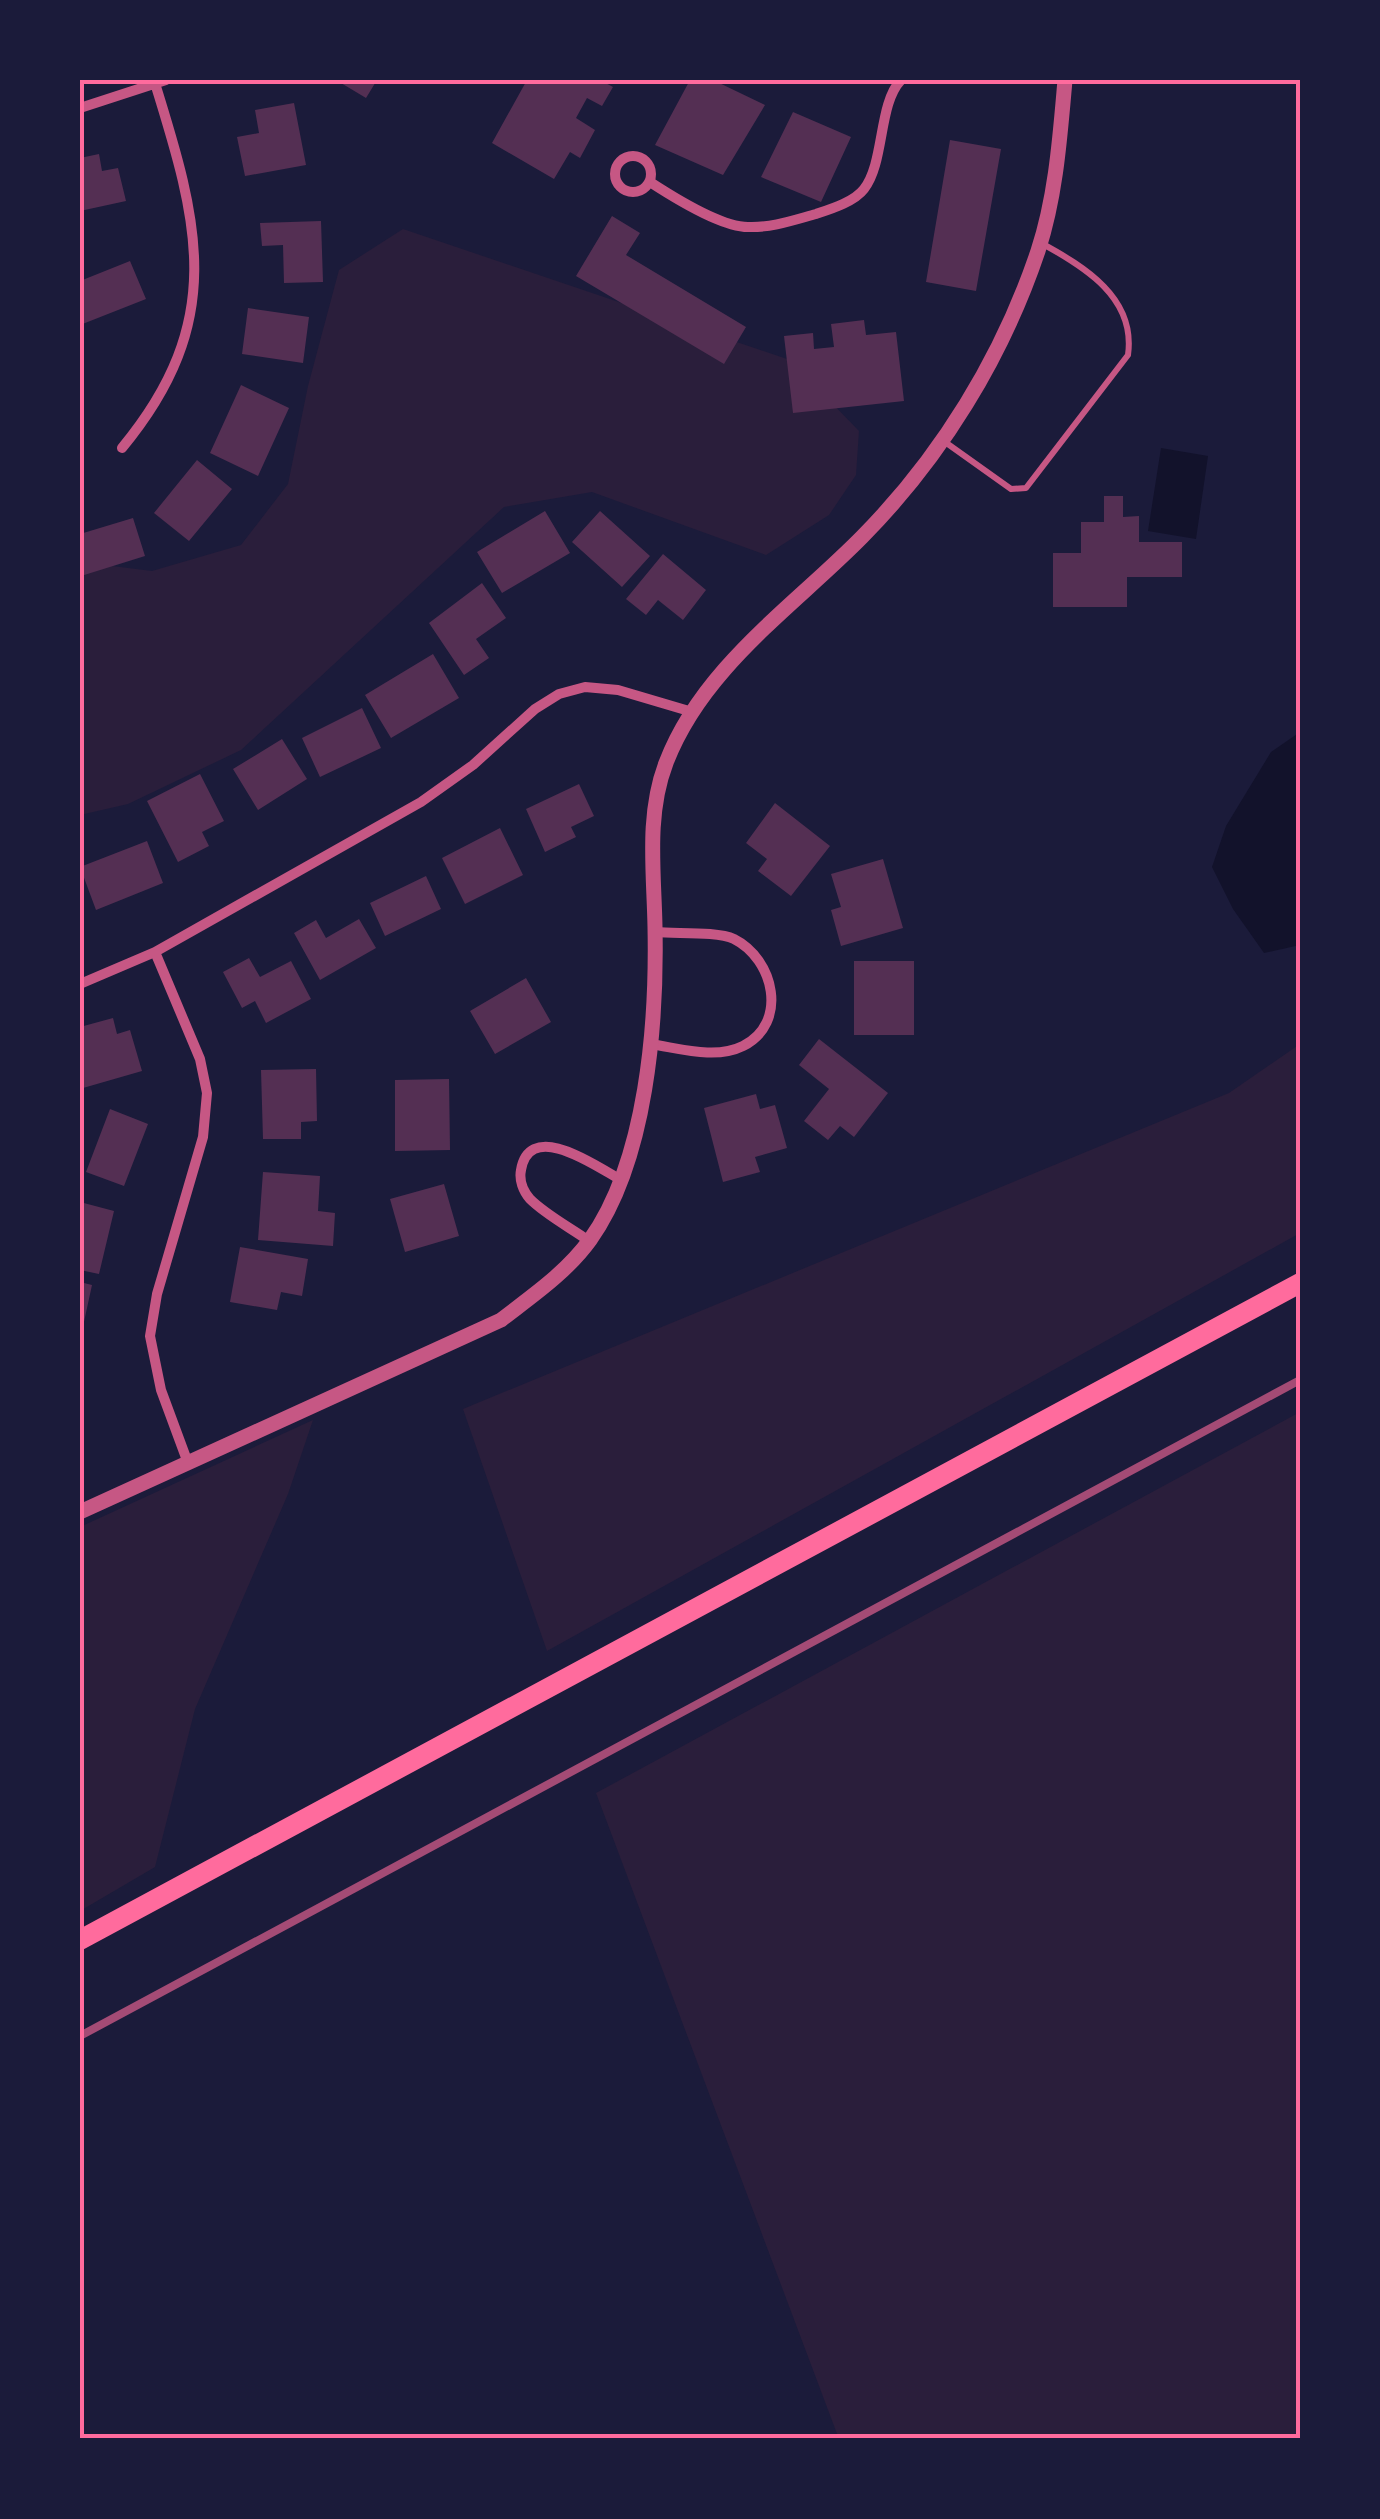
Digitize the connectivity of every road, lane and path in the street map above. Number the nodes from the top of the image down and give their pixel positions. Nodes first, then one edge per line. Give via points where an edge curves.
1 (900, 80) edge
2 (1066, 80) edge
3 (158, 81) edge
4 (80, 108) edge
5 (650, 182) dead end
6 (1040, 242) junction
7 (943, 440) junction
8 (122, 448) dead end
9 (689, 711) junction
10 (656, 932) junction
11 (155, 952) junction
12 (80, 984) edge
13 (650, 1044) junction
14 (621, 1180) junction
15 (589, 1241) junction
16 (1300, 1283) edge
17 (188, 1462) junction
18 (80, 1512) edge
19 (80, 1940) edge

1 - 5 street via 890,90 864,189 836,208 744,228
2 - 6 street via 1057,169
3 - 4 street
3 - 8 street via 188,190 196,252 192,309 152,413
6 - 7 street via 967,406
6 - 7 lane via 1075,262 1123,310 1131,334 1128,354 1026,488 1011,490
7 - 9 street via 863,536
9 - 10 street via 664,766 652,821
9 - 11 street via 618,690 560,694 420,802
10 - 13 street
10 - 13 street via 730,937 756,954 770,977 771,1008 760,1033 718,1054
11 - 12 street
11 - 17 street via 200,1059 207,1094 203,1137 150,1336
13 - 14 street via 639,1122
14 - 15 street
14 - 15 street via 565,1148 549,1146 526,1158 520,1171 531,1200
15 - 17 street via 501,1320
16 - 19 main road
17 - 18 street

